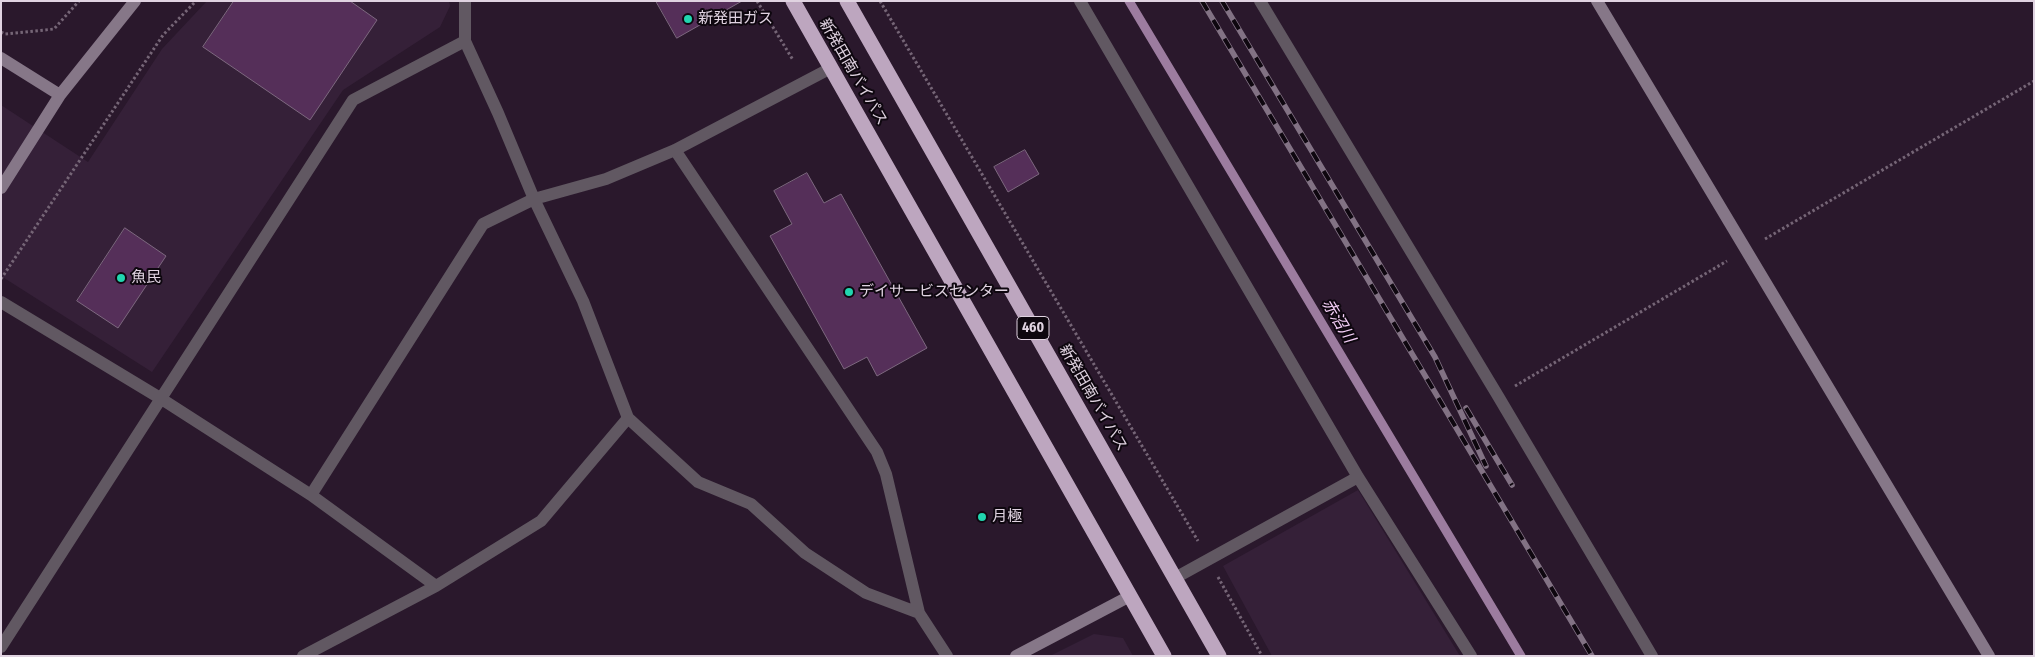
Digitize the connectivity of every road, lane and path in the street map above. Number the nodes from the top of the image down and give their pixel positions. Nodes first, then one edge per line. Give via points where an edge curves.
1 (79, 1) edge
2 (135, 1) edge
3 (196, 1) edge
4 (465, 1) edge
5 (757, 1) edge
6 (793, 1) edge
7 (847, 1) edge
8 (880, 1) edge
9 (1080, 1) edge
10 (1260, 1) edge
11 (1597, 1) edge
12 (1, 32) edge
13 (465, 41) junction
14 (1, 58) edge
15 (793, 60) dead end
16 (831, 68) junction
17 (2034, 81) edge
18 (60, 95) junction
19 (675, 150) junction
20 (1, 188) edge
21 (534, 199) junction
22 (1747, 250) junction
23 (1, 279) edge
24 (1, 302) edge
25 (1498, 396) junction
26 (160, 398) junction
27 (628, 418) junction
28 (1358, 477) junction
29 (311, 495) junction
30 (1209, 560) junction
31 (1175, 578) junction
32 (436, 586) junction
33 (1130, 596) junction
34 (919, 613) junction
35 (1, 648) edge
36 (303, 656) edge
37 (948, 656) edge
38 (1016, 656) edge
39 (1164, 656) edge
40 (1219, 656) edge
41 (1262, 656) edge
42 (1471, 656) edge
43 (1652, 656) edge
44 (1989, 656) edge

1 - 12 path via 54,29
2 - 18 street
3 - 23 path via 163,35
4 - 13 street
5 - 15 path
6 - 16 highway, 新発田南バイパス
7 - 31 highway, 新発田南バイパス / 460
8 - 30 path
9 - 28 street
10 - 25 street
11 - 22 street
13 - 21 street
13 - 26 street via 353,100
14 - 18 street
16 - 19 street
16 - 33 highway, 新発田南バイパス
17 - 22 path
18 - 20 street
19 - 21 street via 606,179
19 - 34 street via 877,452 886,474
21 - 27 street via 583,301
21 - 29 street via 483,224
22 - 25 path
22 - 44 street
24 - 26 street
25 - 43 street
26 - 29 street
26 - 35 street
27 - 32 street via 541,521
27 - 34 street via 698,482 751,504 805,554 866,594
28 - 30 street
28 - 42 street
29 - 32 street
30 - 31 street
30 - 41 path
31 - 40 highway, 新発田南バイパス / 460
32 - 36 street
33 - 38 street
33 - 39 highway, 新発田南バイパス
34 - 37 street

